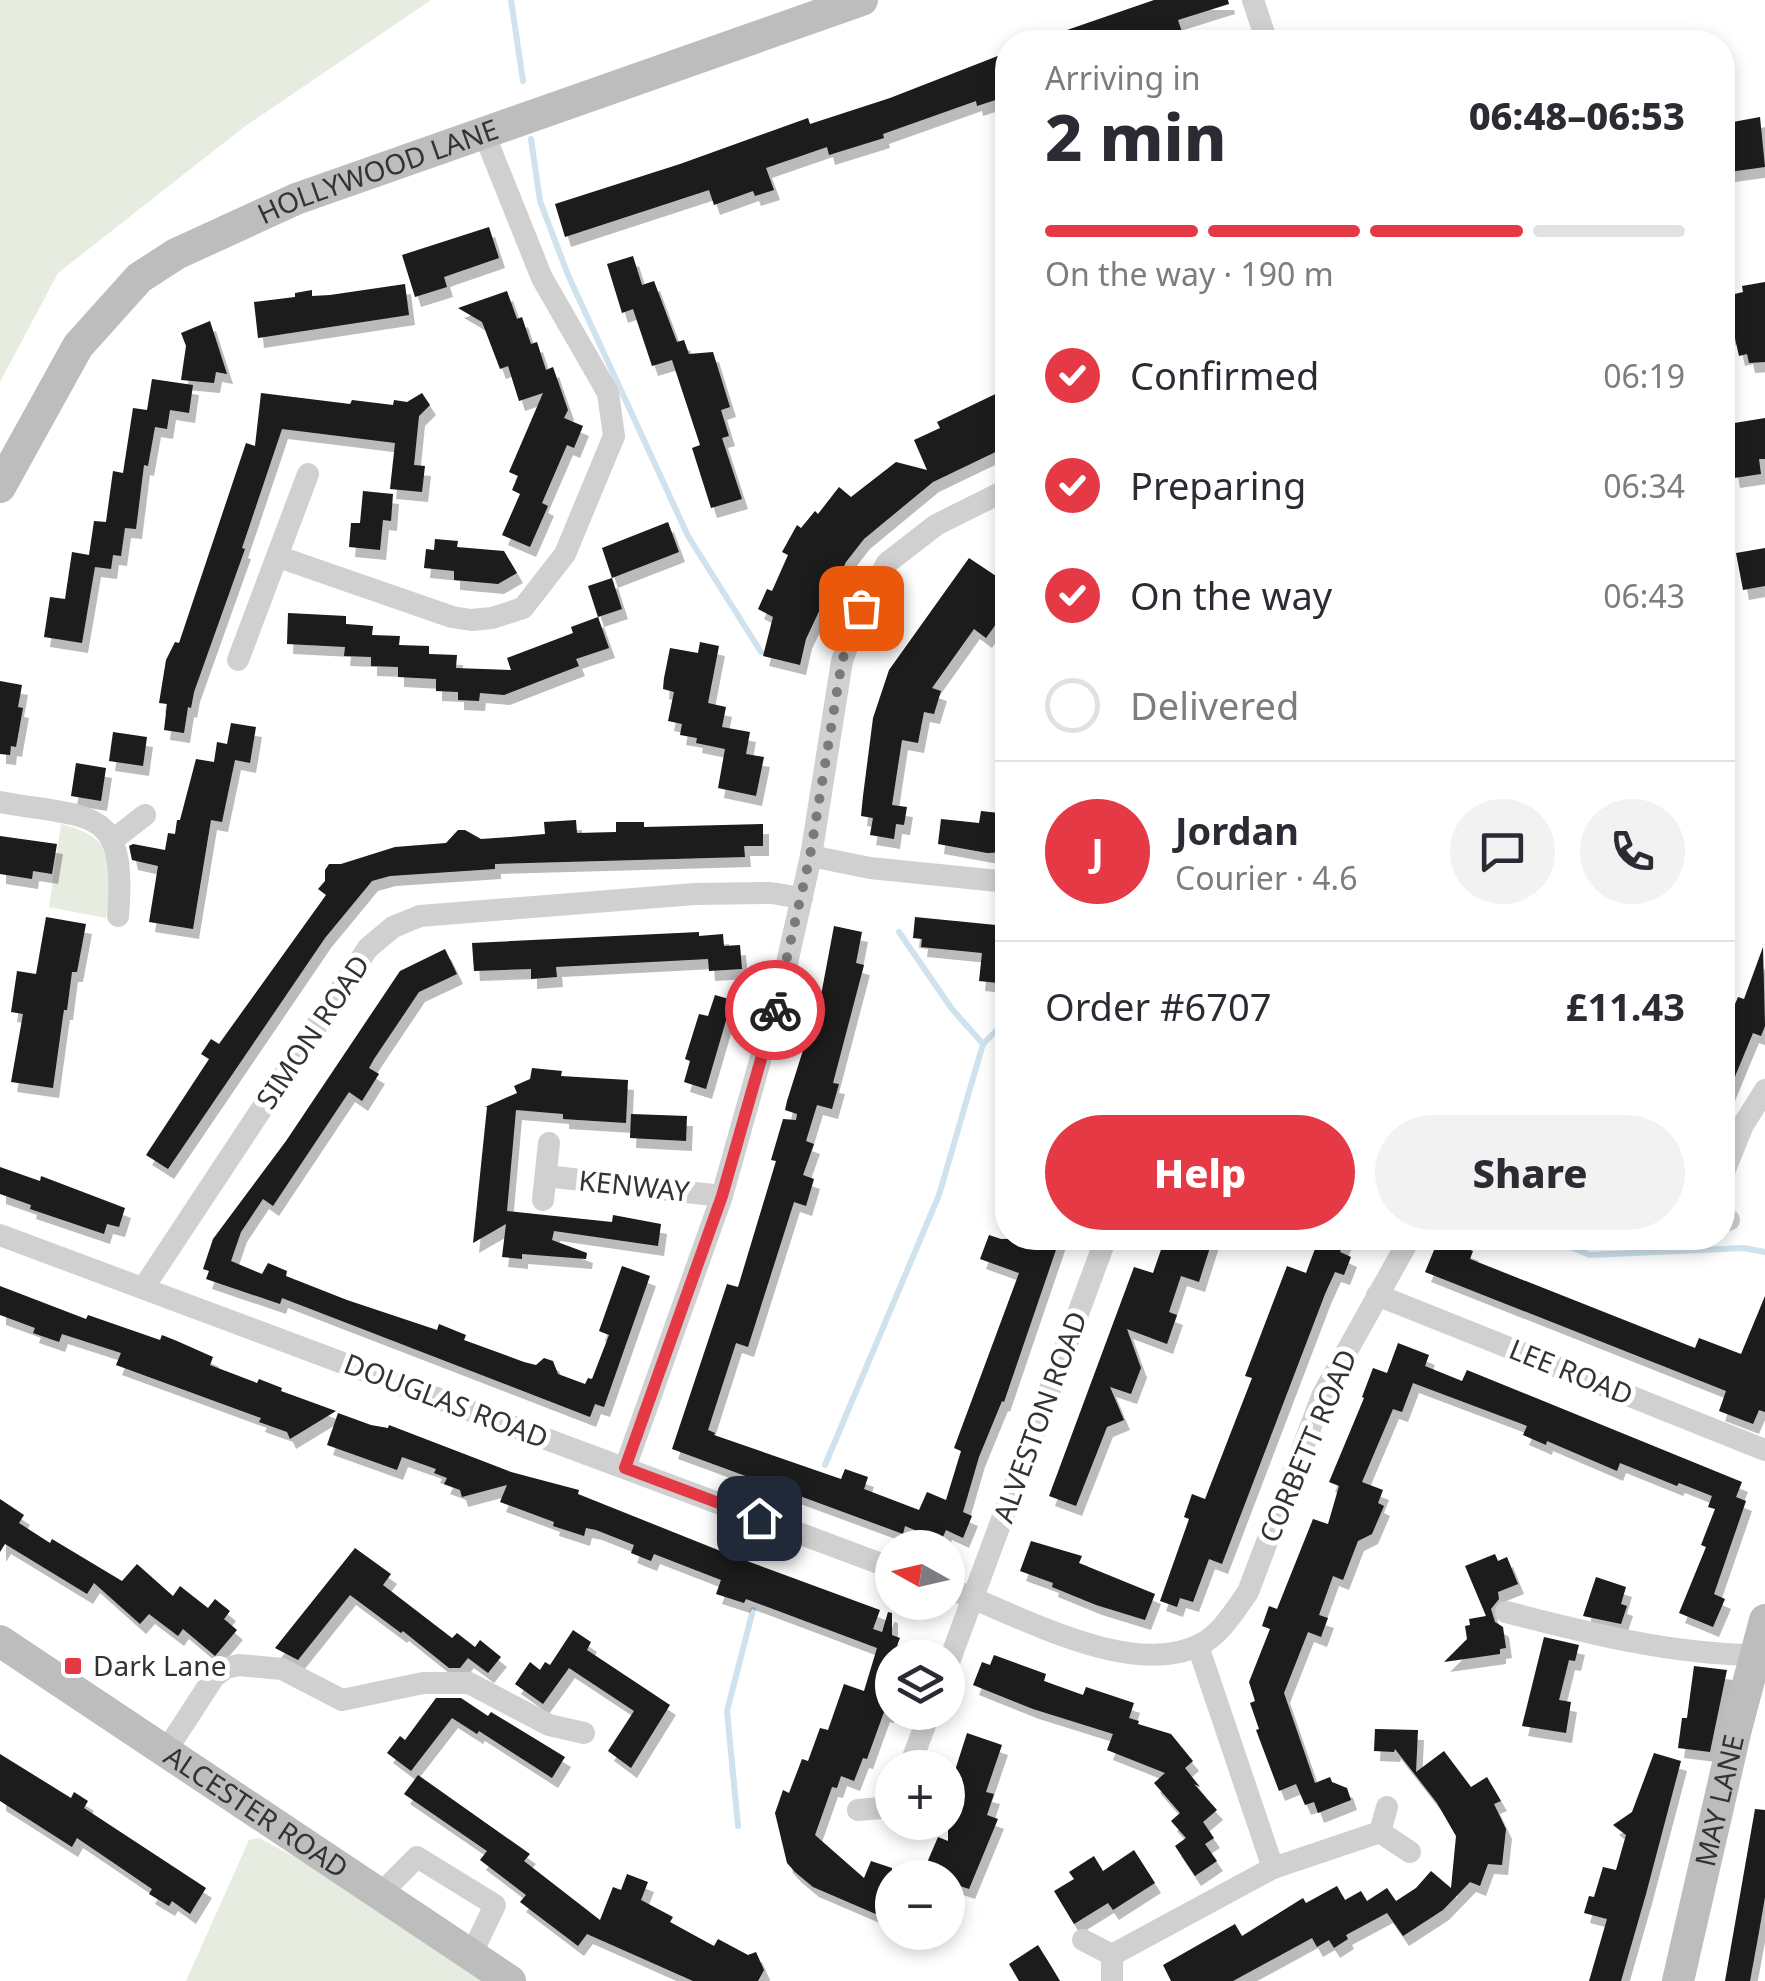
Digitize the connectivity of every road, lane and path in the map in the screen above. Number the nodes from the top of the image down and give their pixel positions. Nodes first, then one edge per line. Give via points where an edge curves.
1 (862, 0) edge
2 (1253, 0) edge
3 (1263, 30) edge
4 (483, 131) junction
5 (308, 474) dead end
6 (0, 487) edge
7 (995, 495) edge
8 (279, 557) junction
9 (238, 660) dead end
10 (0, 802) edge
11 (145, 815) dead end
12 (114, 839) junction
13 (810, 856) junction
14 (995, 881) edge
15 (802, 898) junction
16 (118, 916) dead end
17 (1765, 1090) edge
18 (549, 1143) dead end
19 (1735, 1145) edge
20 (722, 1196) junction
21 (0, 1235) edge
22 (1102, 1250) edge
23 (1403, 1250) edge
24 (144, 1287) junction
25 (1377, 1294) junction
26 (1765, 1450) edge
27 (625, 1468) junction
28 (875, 1562) edge
29 (965, 1594) edge
30 (972, 1597) junction
31 (1506, 1612) dead end
32 (1765, 1620) edge
33 (957, 1640) edge
34 (0, 1641) edge
35 (1198, 1646) junction
36 (1754, 1655) junction
37 (584, 1733) dead end
38 (166, 1752) junction
39 (1387, 1806) dead end
40 (858, 1810) dead end
41 (875, 1813) edge
42 (1380, 1832) junction
43 (1410, 1852) dead end
44 (1272, 1868) junction
45 (380, 1894) junction
46 (1083, 1940) dead end
47 (470, 1955) junction
48 (1112, 1955) junction
49 (510, 1981) edge
50 (1112, 1981) edge
51 (1678, 1981) edge

1 - 4 street, HOLLYWOOD LANE
2 - 3 street
4 - 6 street, HOLLYWOOD LANE via 296,198 139,278 78,346
4 - 8 street via 542,278 608,393 614,436 565,554 524,608 471,620
5 - 8 street
7 - 13 street via 936,525 886,563 861,608 842,661
8 - 9 street
10 - 12 street via 88,816
11 - 12 street
12 - 16 street via 122,871
13 - 14 street
13 - 15 street
15 - 20 street
15 - 24 street, SIMON ROAD via 695,894 420,916 393,926 368,948
17 - 19 street
18 - 20 street, KENWAY via 544,1188
20 - 27 street
21 - 24 street, DOUGLAS ROAD
22 - 30 street, ALVESTON ROAD
23 - 25 street, CORBETT ROAD
24 - 27 street, DOUGLAS ROAD
25 - 26 street, LEE ROAD
25 - 35 street, CORBETT ROAD via 1324,1394 1248,1592 1228,1621
27 - 28 street, DOUGLAS ROAD
29 - 30 street
30 - 33 street, ALVESTON ROAD
30 - 35 street via 1127,1654
31 - 36 street via 1615,1640
32 - 36 street, MAY LANE
34 - 38 street, ALCESTER ROAD
35 - 44 street
36 - 51 street, MAY LANE
37 - 38 street via 549,1725 469,1683 424,1683 342,1700 282,1669 239,1665 214,1677
38 - 45 street, ALCESTER ROAD
39 - 42 street
40 - 41 street
42 - 43 street
42 - 44 street
44 - 48 street
45 - 47 street, ALCESTER ROAD
45 - 47 street via 417,1857 495,1905
46 - 48 street
47 - 49 street, ALCESTER ROAD
48 - 50 street

